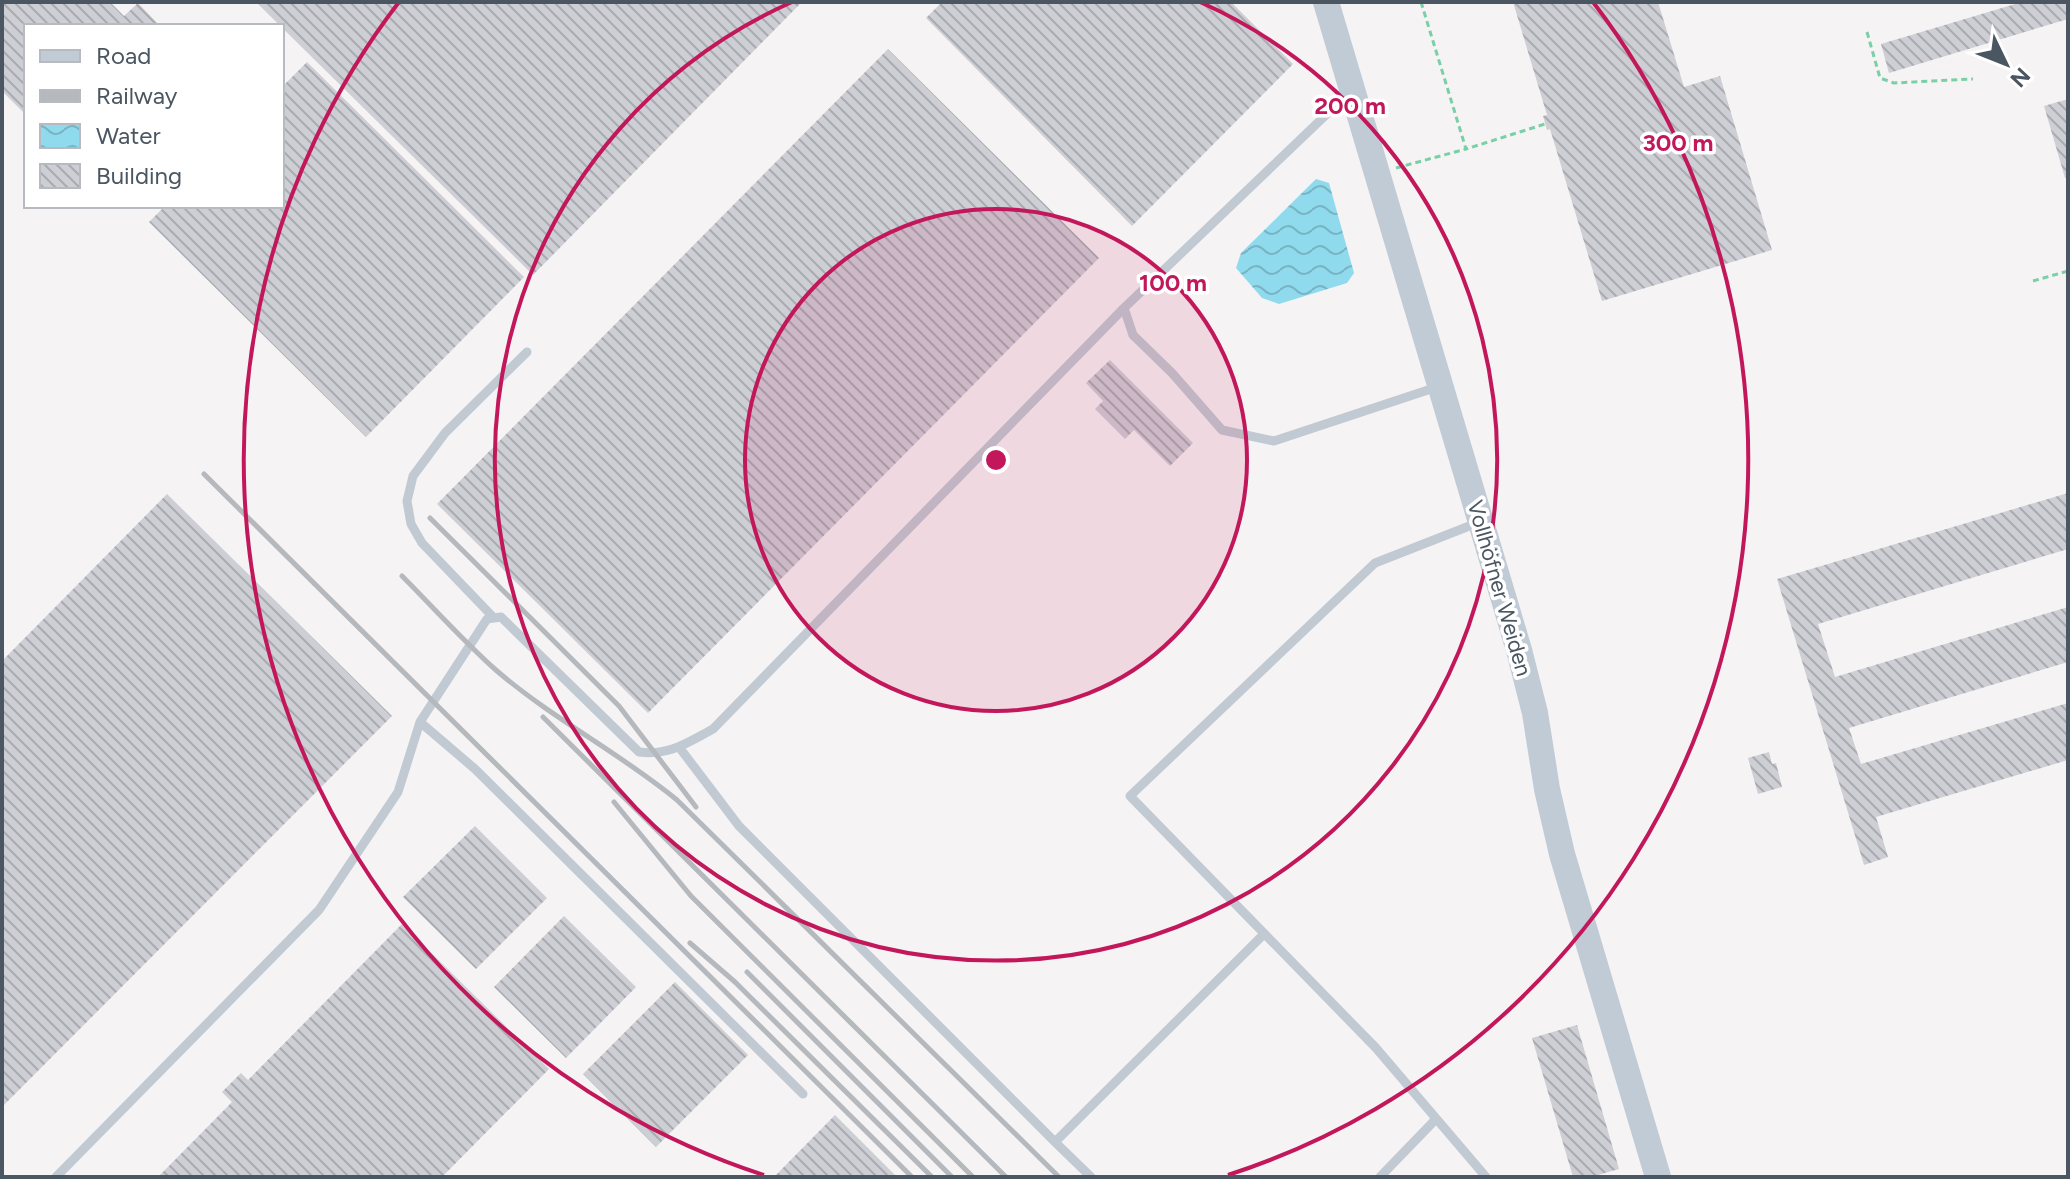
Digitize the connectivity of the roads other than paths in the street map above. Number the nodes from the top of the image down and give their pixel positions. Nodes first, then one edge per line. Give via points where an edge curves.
1 (1326, 2) edge
2 (1357, 106) junction
3 (1124, 308) junction
4 (527, 352) dead end
5 (1440, 386) junction
6 (1480, 522) junction
7 (494, 618) junction
8 (420, 722) junction
9 (679, 747) junction
10 (1264, 934) junction
11 (803, 1094) dead end
12 (1436, 1119) junction
13 (1055, 1142) junction
14 (56, 1177) edge
15 (1091, 1177) edge
16 (1380, 1177) edge
17 (1486, 1177) edge
18 (1658, 1177) edge

1 - 2 main road, Vollhöfner Weiden
2 - 3 lane via 1330,111
2 - 5 main road, Vollhöfner Weiden
3 - 5 lane via 1133,335 1222,430 1274,441
3 - 9 lane via 713,729
4 - 7 lane via 445,433 413,476 407,501 422,543
5 - 6 main road, Vollhöfner Weiden
6 - 10 lane via 1375,563 1130,796
6 - 18 main road, Vollhöfner Weiden via 1528,683 1562,854
7 - 8 lane via 487,619
7 - 9 lane via 501,617 639,752 657,754
8 - 11 lane via 475,769
8 - 14 lane via 398,792 319,910
9 - 13 lane via 739,826
10 - 12 lane via 1376,1048
10 - 13 lane
12 - 16 lane
12 - 17 lane
13 - 15 lane

